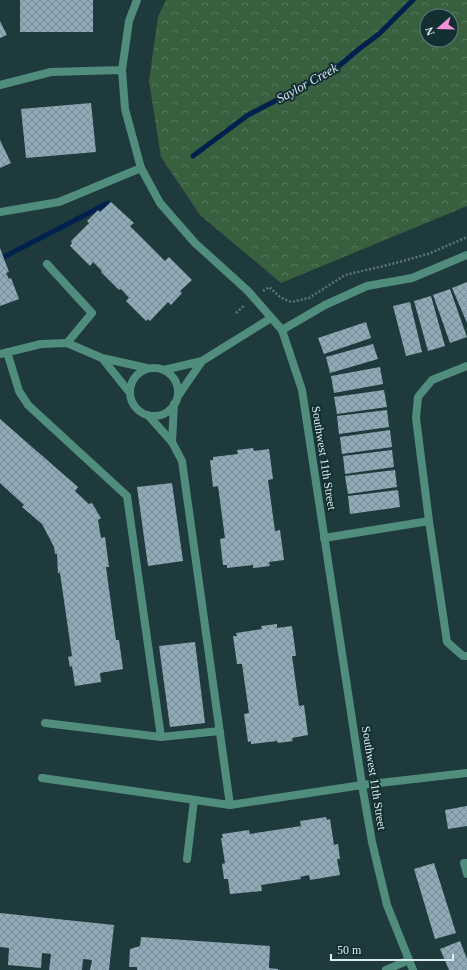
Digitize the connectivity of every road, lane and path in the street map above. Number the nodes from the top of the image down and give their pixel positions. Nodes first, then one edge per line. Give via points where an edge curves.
1 (137, 0) edge
2 (122, 70) junction
3 (0, 85) edge
4 (141, 168) junction
5 (0, 212) edge
6 (467, 237) edge
7 (467, 255) edge
8 (47, 264) dead end
9 (254, 298) junction
10 (236, 313) dead end
11 (271, 318) junction
12 (282, 330) junction
13 (67, 343) junction
14 (3, 353) edge
15 (102, 358) junction
16 (202, 361) junction
17 (467, 366) edge
18 (147, 368) junction
19 (164, 370) junction
20 (130, 393) junction
21 (176, 401) junction
22 (148, 415) junction
23 (172, 442) junction
24 (429, 521) junction
25 (324, 538) junction
26 (467, 656) edge
27 (45, 723) dead end
28 (220, 731) junction
29 (161, 737) junction
30 (467, 773) edge
31 (42, 778) dead end
32 (362, 785) junction
33 (194, 800) junction
34 (230, 806) junction
35 (187, 859) dead end
36 (466, 863) edge
37 (467, 874) edge
38 (409, 960) junction
39 (386, 970) edge
40 (413, 970) edge

1 - 2 street, Southwest 11th Street via 129,21
2 - 3 street via 51,72
2 - 4 street, Southwest 11th Street via 125,109
4 - 5 street via 59,202
4 - 9 street, Southwest 11th Street via 160,203 195,243
6 - 9 path via 428,254 345,275 309,298 291,302 280,297 269,287
7 - 12 street via 412,278 367,286 325,305
8 - 13 street via 92,313
9 - 10 path
9 - 11 street, Southwest 11th Street
11 - 12 street, Southwest 11th Street
11 - 16 street
12 - 25 street, Southwest 11th Street via 302,390
13 - 14 street via 41,344
13 - 15 street
14 - 29 street via 19,391 28,405 127,496
15 - 18 street
15 - 20 street
16 - 19 street
16 - 21 street via 182,388
17 - 24 street via 432,380 418,397 416,418
18 - 19 street
18 - 20 street via 134,378
19 - 21 street via 176,381
20 - 22 street via 135,407
21 - 22 street via 163,414
21 - 23 street
22 - 23 street
23 - 28 street via 182,461
24 - 25 street
24 - 26 street via 447,642 463,656
25 - 32 street, Southwest 11th Street
27 - 29 street
28 - 29 street
28 - 34 street
30 - 32 street
31 - 33 street
32 - 34 street
32 - 38 street, Southwest 11th Street via 387,905
33 - 34 street
33 - 35 street
36 - 37 street
38 - 39 street
38 - 40 street, Southwest 11th Street

